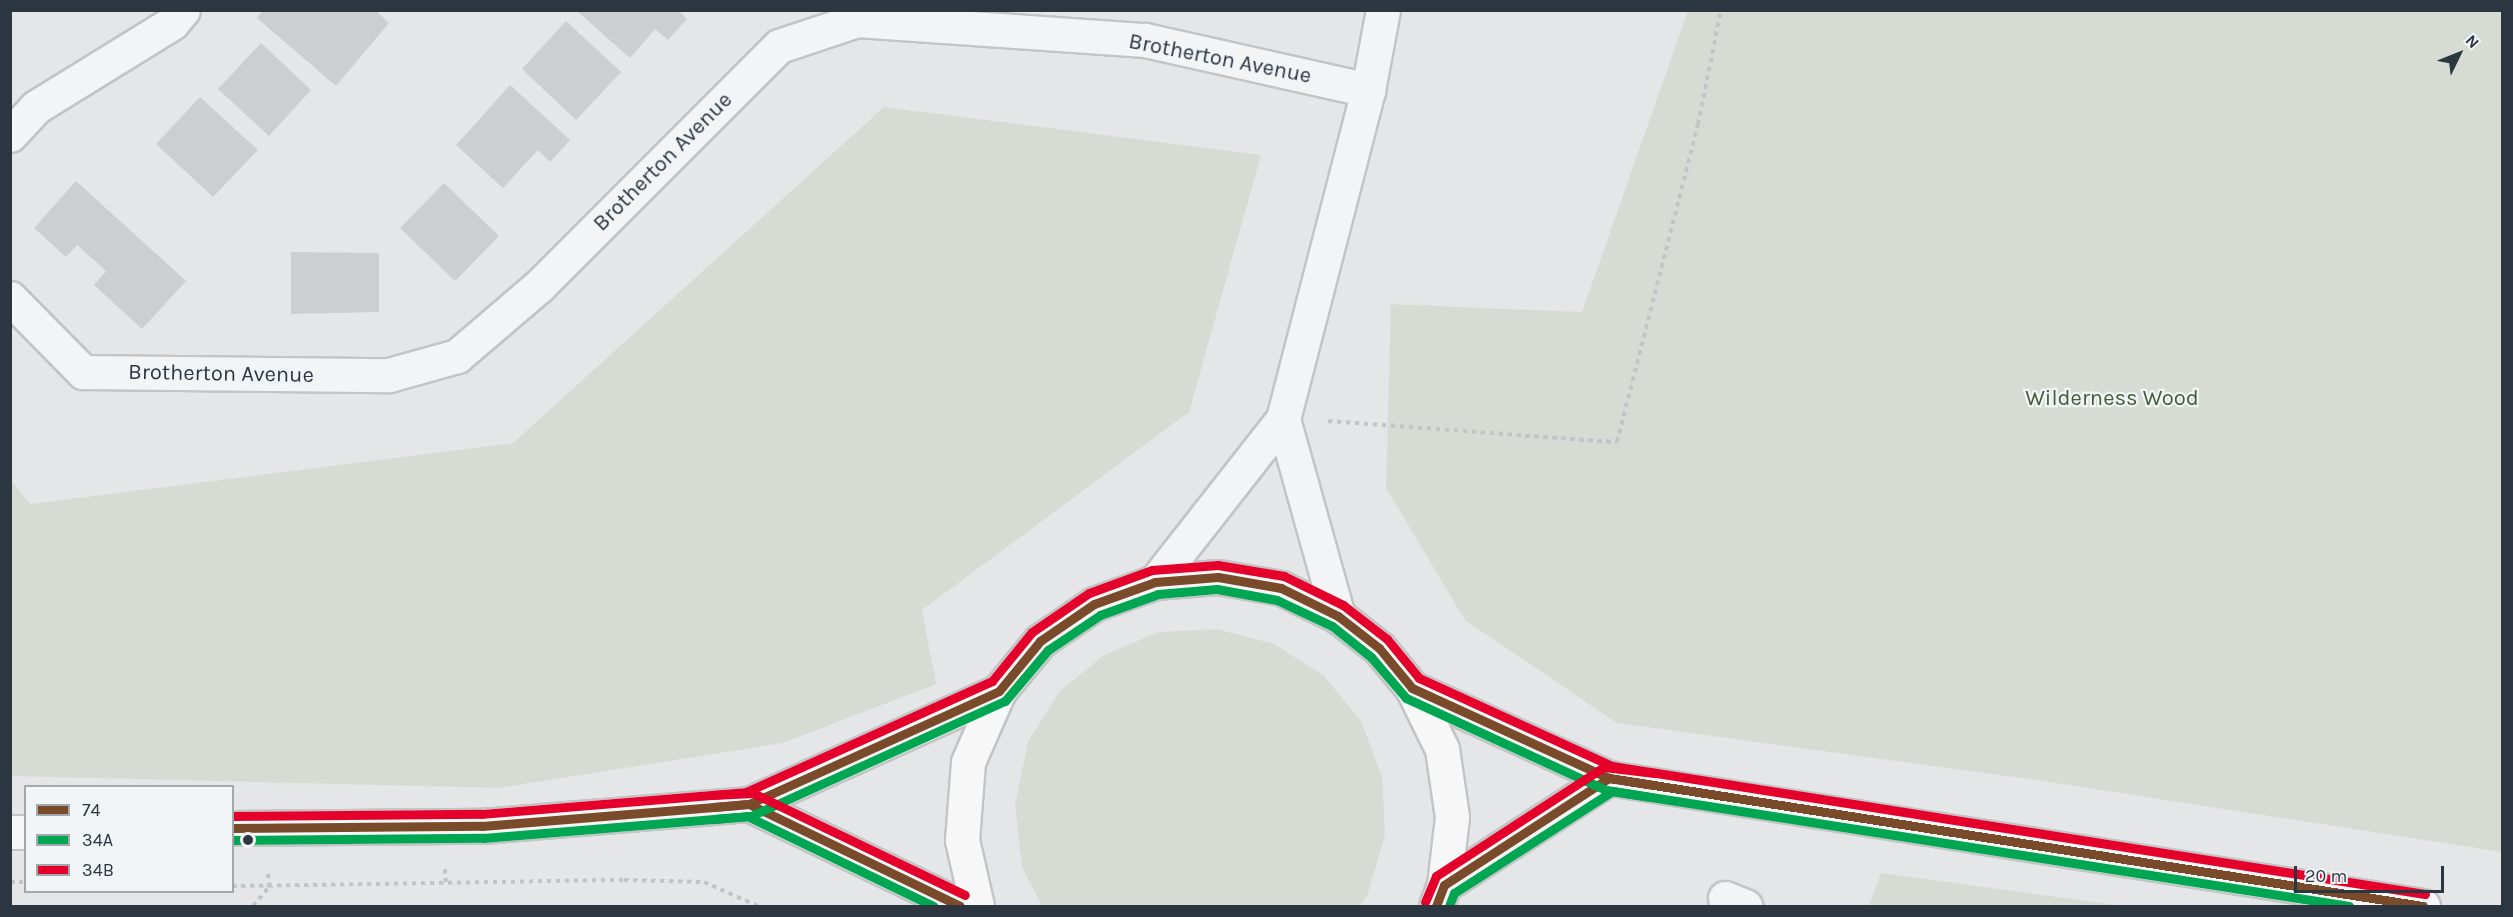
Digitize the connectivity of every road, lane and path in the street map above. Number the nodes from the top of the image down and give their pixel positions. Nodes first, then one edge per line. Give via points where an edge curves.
1 (183, 10) edge
2 (1383, 10) edge
3 (1721, 10) edge
4 (1368, 90) junction
5 (10, 135) edge
6 (10, 298) edge
7 (1283, 419) junction
8 (1155, 582) junction
9 (1338, 616) junction
10 (1412, 688) junction
11 (999, 691) junction
12 (1610, 778) junction
13 (749, 804) junction
14 (234, 828) edge
15 (234, 886) edge
16 (269, 887) junction
17 (1440, 896) edge
18 (254, 906) edge
19 (758, 906) edge
20 (960, 906) edge
21 (977, 906) edge
22 (2423, 906) edge

1 - 5 street via 172,23 36,107
2 - 4 street
3 - 7 path via 1698,124 1617,442
4 - 6 street, Brotherton Avenue via 1145,40 858,20 779,46 539,286 457,356 389,375 83,372
4 - 7 street
7 - 8 street
7 - 9 street
8 - 9 main road via 1218,577 1270,586
8 - 11 main road via 1086,609 1040,641
9 - 10 main road via 1379,648
10 - 12 main road
10 - 17 main road via 1442,749 1452,817
11 - 13 main road
11 - 21 main road via 968,762 962,840
12 - 17 main road
12 - 22 main road
13 - 14 main road via 482,826
13 - 20 main road
15 - 16 path
16 - 18 path
16 - 19 path via 704,882

